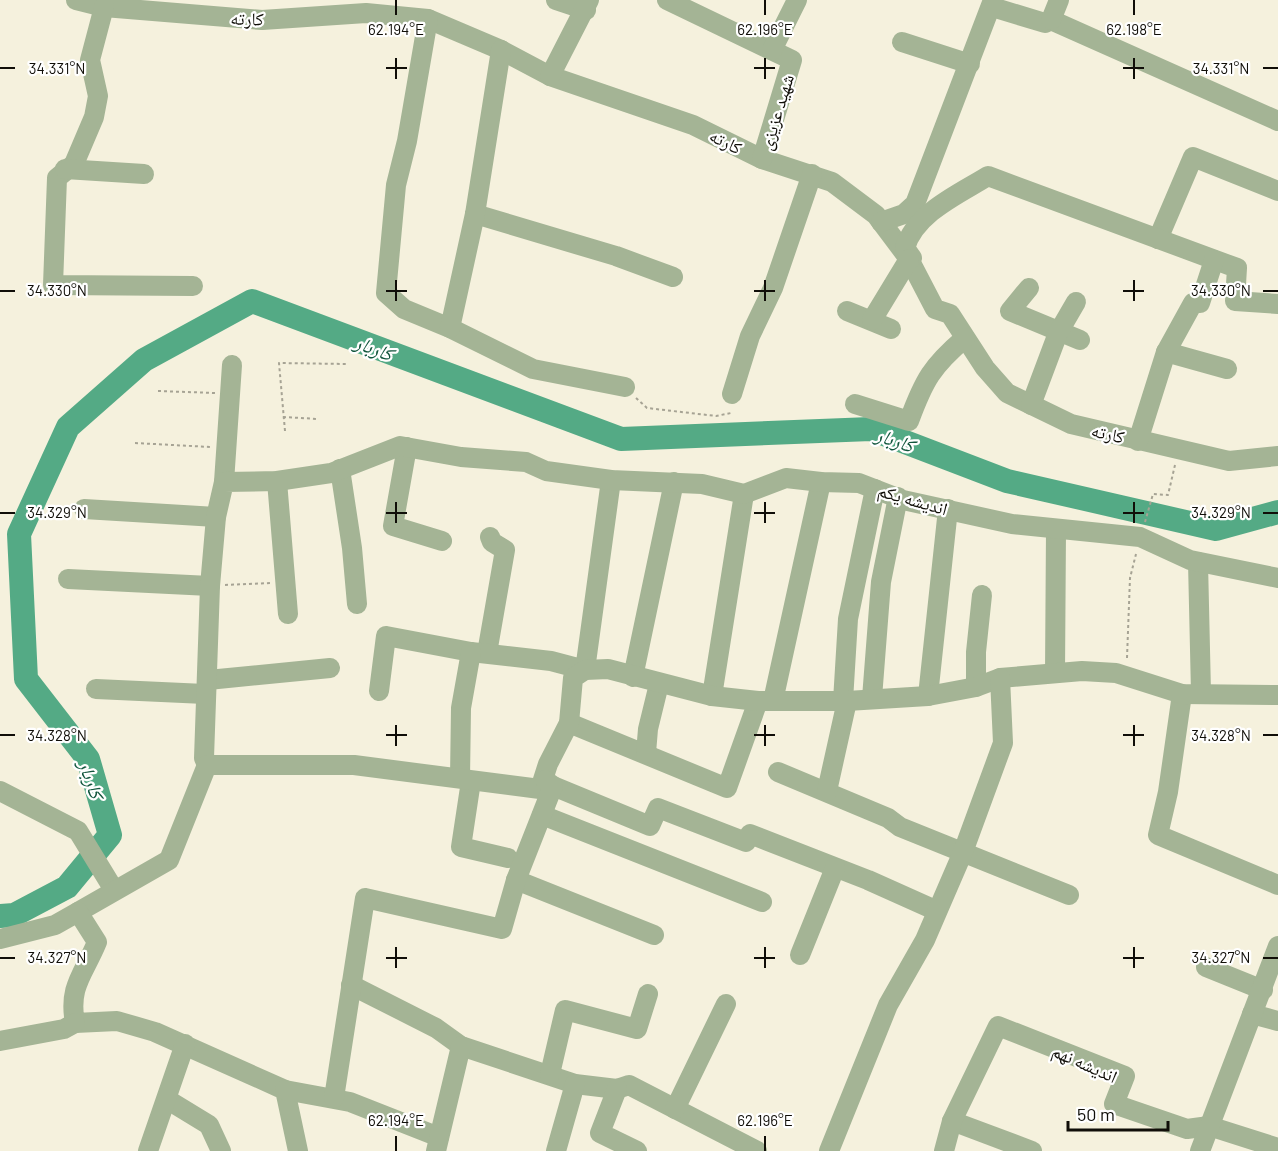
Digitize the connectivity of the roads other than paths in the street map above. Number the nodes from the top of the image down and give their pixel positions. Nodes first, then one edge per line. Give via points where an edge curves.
1 (76, 0) edge
2 (556, 0) edge
3 (667, 0) edge
4 (797, 0) edge
5 (1059, 0) edge
6 (992, 3) edge
7 (588, 5) edge
8 (104, 7) junction
9 (428, 19) junction
10 (1051, 20) junction
11 (902, 42) dead end
12 (501, 50) junction
13 (772, 50) junction
14 (970, 64) junction
15 (550, 76) junction
16 (1278, 121) edge
17 (762, 159) junction
18 (65, 169) junction
19 (144, 174) dead end
20 (812, 174) junction
21 (1278, 191) edge
22 (475, 214) junction
23 (881, 222) junction
24 (1158, 239) junction
25 (909, 259) junction
26 (1214, 260) junction
27 (673, 277) dead end
28 (193, 286) dead end
29 (1029, 288) dead end
30 (927, 297) junction
31 (1076, 302) dead end
32 (1278, 304) edge
33 (847, 311) dead end
34 (872, 320) junction
35 (450, 328) junction
36 (891, 329) dead end
37 (1058, 333) junction
38 (965, 338) junction
39 (1080, 340) dead end
40 (1166, 352) junction
41 (232, 364) dead end
42 (1227, 369) dead end
43 (626, 387) road end
44 (732, 394) road end
45 (855, 404) dead end
46 (1031, 405) junction
47 (1138, 441) junction
48 (407, 447) junction
49 (1278, 456) edge
50 (340, 469) junction
51 (610, 480) junction
52 (277, 481) junction
53 (224, 482) junction
54 (674, 482) junction
55 (821, 482) junction
56 (876, 489) junction
57 (744, 494) junction
58 (898, 497) junction
59 (84, 509) dead end
60 (948, 509) junction
61 (216, 517) junction
62 (1056, 530) junction
63 (490, 537) dead end
64 (442, 541) dead end
65 (1198, 562) junction
66 (1278, 578) edge
67 (68, 579) dead end
68 (210, 586) junction
69 (982, 595) dead end
70 (357, 604) dead end
71 (288, 614) dead end
72 (479, 652) junction
73 (330, 668) dead end
74 (585, 670) junction
75 (1055, 673) junction
76 (633, 677) junction
77 (1000, 678) junction
78 (659, 684) junction
79 (206, 687) junction
80 (976, 687) junction
81 (96, 689) dead end
82 (379, 691) dead end
83 (1191, 694) junction
84 (1278, 695) edge
85 (712, 696) junction
86 (928, 696) junction
87 (872, 698) junction
88 (765, 701) junction
89 (845, 701) junction
90 (569, 723) junction
91 (646, 753) junction
92 (207, 765) junction
93 (778, 772) dead end
94 (466, 779) junction
95 (548, 782) junction
96 (0, 791) edge
97 (827, 792) junction
98 (542, 815) junction
99 (963, 852) junction
100 (508, 858) dead end
101 (835, 867) junction
102 (516, 880) junction
103 (1278, 885) edge
104 (112, 886) junction
105 (1069, 895) dead end
106 (762, 902) dead end
107 (935, 910) junction
108 (78, 912) junction
109 (654, 935) dead end
110 (0, 939) edge
111 (1278, 946) edge
112 (800, 955) dead end
113 (1206, 967) dead end
114 (351, 985) junction
115 (1263, 990) junction
116 (648, 994) dead end
117 (726, 1004) dead end
118 (1252, 1014) junction
119 (1278, 1021) edge
120 (75, 1023) junction
121 (0, 1041) edge
122 (185, 1044) junction
123 (461, 1046) junction
124 (550, 1074) junction
125 (575, 1084) junction
126 (617, 1089) junction
127 (285, 1090) junction
128 (334, 1098) junction
129 (168, 1100) junction
130 (675, 1109) junction
131 (952, 1121) junction
132 (1209, 1126) junction
133 (438, 1144) edge
134 (1278, 1148) edge
135 (148, 1151) edge
136 (221, 1151) edge
137 (298, 1151) edge
138 (556, 1151) edge
139 (637, 1151) edge
140 (757, 1151) edge
141 (829, 1151) edge
142 (944, 1151) edge
143 (1032, 1151) edge
144 (1200, 1151) edge

1 - 8 street, کارته
2 - 7 street
3 - 13 street, شهید عزیزی
4 - 13 street
5 - 10 street
6 - 10 street via 1045,23
6 - 14 street
7 - 15 street
8 - 9 street, کارته via 262,20 366,13
8 - 18 street via 90,60 98,96 94,117 74,164
9 - 12 street, کارته
9 - 35 street via 396,185 386,293 404,309
10 - 16 street
11 - 14 street
12 - 15 street, کارته
12 - 22 street
13 - 17 street, شهید عزیزی via 792,60
14 - 23 street via 915,204 904,214
15 - 17 street, کارته via 693,125
17 - 20 street, کارته
18 - 19 street
18 - 28 street via 57,178 53,285
20 - 23 street, کارته via 832,182
20 - 44 street
21 - 24 street via 1193,157
22 - 27 street
22 - 35 street
23 - 25 street, کارته
24 - 26 street
24 - 30 street via 988,176 934,209 909,234 905,249 916,265
25 - 30 street, کارته
25 - 34 street
26 - 32 street via 1237,268 1235,301
26 - 40 street via 1200,303 1193,303
29 - 37 street via 1010,311
30 - 38 street, کارته via 935,309 950,314
31 - 37 street
33 - 34 street
34 - 36 street
35 - 43 street via 533,369
37 - 39 street
37 - 46 street
38 - 45 street via 923,383 909,420
38 - 46 street, کارته via 1007,393
40 - 42 street
40 - 47 street
41 - 53 street
46 - 47 street, کارته via 1071,424
47 - 49 street, کارته via 1229,461
48 - 50 street via 400,446
48 - 51 street via 461,457 526,462 546,471
48 - 64 street via 393,526
50 - 52 street
50 - 70 street
51 - 54 street
51 - 74 street
52 - 53 street
52 - 71 street
53 - 61 street
54 - 57 street
54 - 76 street
55 - 56 street, اندیشه یکم via 859,483
55 - 57 street, اندیشه یکم via 786,478
55 - 88 street
56 - 58 street, اندیشه یکم
56 - 89 street via 848,619
57 - 85 street
58 - 60 street, اندیشه یکم
58 - 87 street via 881,582
59 - 61 street
60 - 62 street, اندیشه یکم
60 - 86 street
61 - 68 street
62 - 65 street, اندیشه یکم via 1140,537
62 - 75 street
63 - 72 street via 505,550
65 - 66 street, اندیشه یکم
65 - 83 street
67 - 68 street
68 - 79 street
69 - 80 street
72 - 74 street
72 - 82 street via 386,636
72 - 94 street via 461,708
73 - 79 street
74 - 76 street via 608,669
74 - 90 street via 573,678
75 - 77 street
75 - 83 street via 1104,672
76 - 78 street
77 - 80 street
77 - 99 street via 1003,743
78 - 85 street
78 - 91 street
79 - 81 street
79 - 92 street
80 - 86 street
83 - 84 street
83 - 103 street via 1158,835
85 - 88 street
86 - 87 street
87 - 89 street
88 - 89 street
88 - 91 street via 727,788
89 - 97 street
90 - 91 street
90 - 95 street
92 - 94 street via 354,765
92 - 104 street via 169,860
93 - 97 street
94 - 95 street via 540,789
94 - 100 street via 461,847
95 - 98 street
95 - 101 street via 650,826 658,808 746,842 750,834
96 - 104 street via 78,831
97 - 99 street via 888,818 900,828
98 - 102 street
98 - 106 street
99 - 105 street
99 - 107 street
101 - 107 street
101 - 112 street
102 - 109 street
102 - 114 street via 502,929 365,897
104 - 108 street
107 - 141 street via 925,939 888,1005
108 - 110 street via 55,925
108 - 120 street via 97,942 75,987 71,1004
111 - 115 street
113 - 115 street
114 - 123 street via 436,1028
114 - 128 street
115 - 118 street
116 - 124 street via 636,1029 565,1010
117 - 130 street
118 - 119 street
118 - 132 street
120 - 121 street via 64,1029
120 - 122 street via 117,1021
122 - 127 street
122 - 129 street
123 - 124 street
123 - 133 street
124 - 125 street
125 - 126 street
125 - 138 street
126 - 130 street via 629,1085
126 - 139 street via 600,1133
127 - 128 street
127 - 137 street
128 - 133 street
129 - 135 street
129 - 136 street via 209,1125
130 - 140 street
131 - 132 street, اندیشه نهم via 998,1026 1125,1076 1114,1104 1186,1129
131 - 142 street
131 - 143 street
132 - 134 street, اندیشه نهم
132 - 144 street

